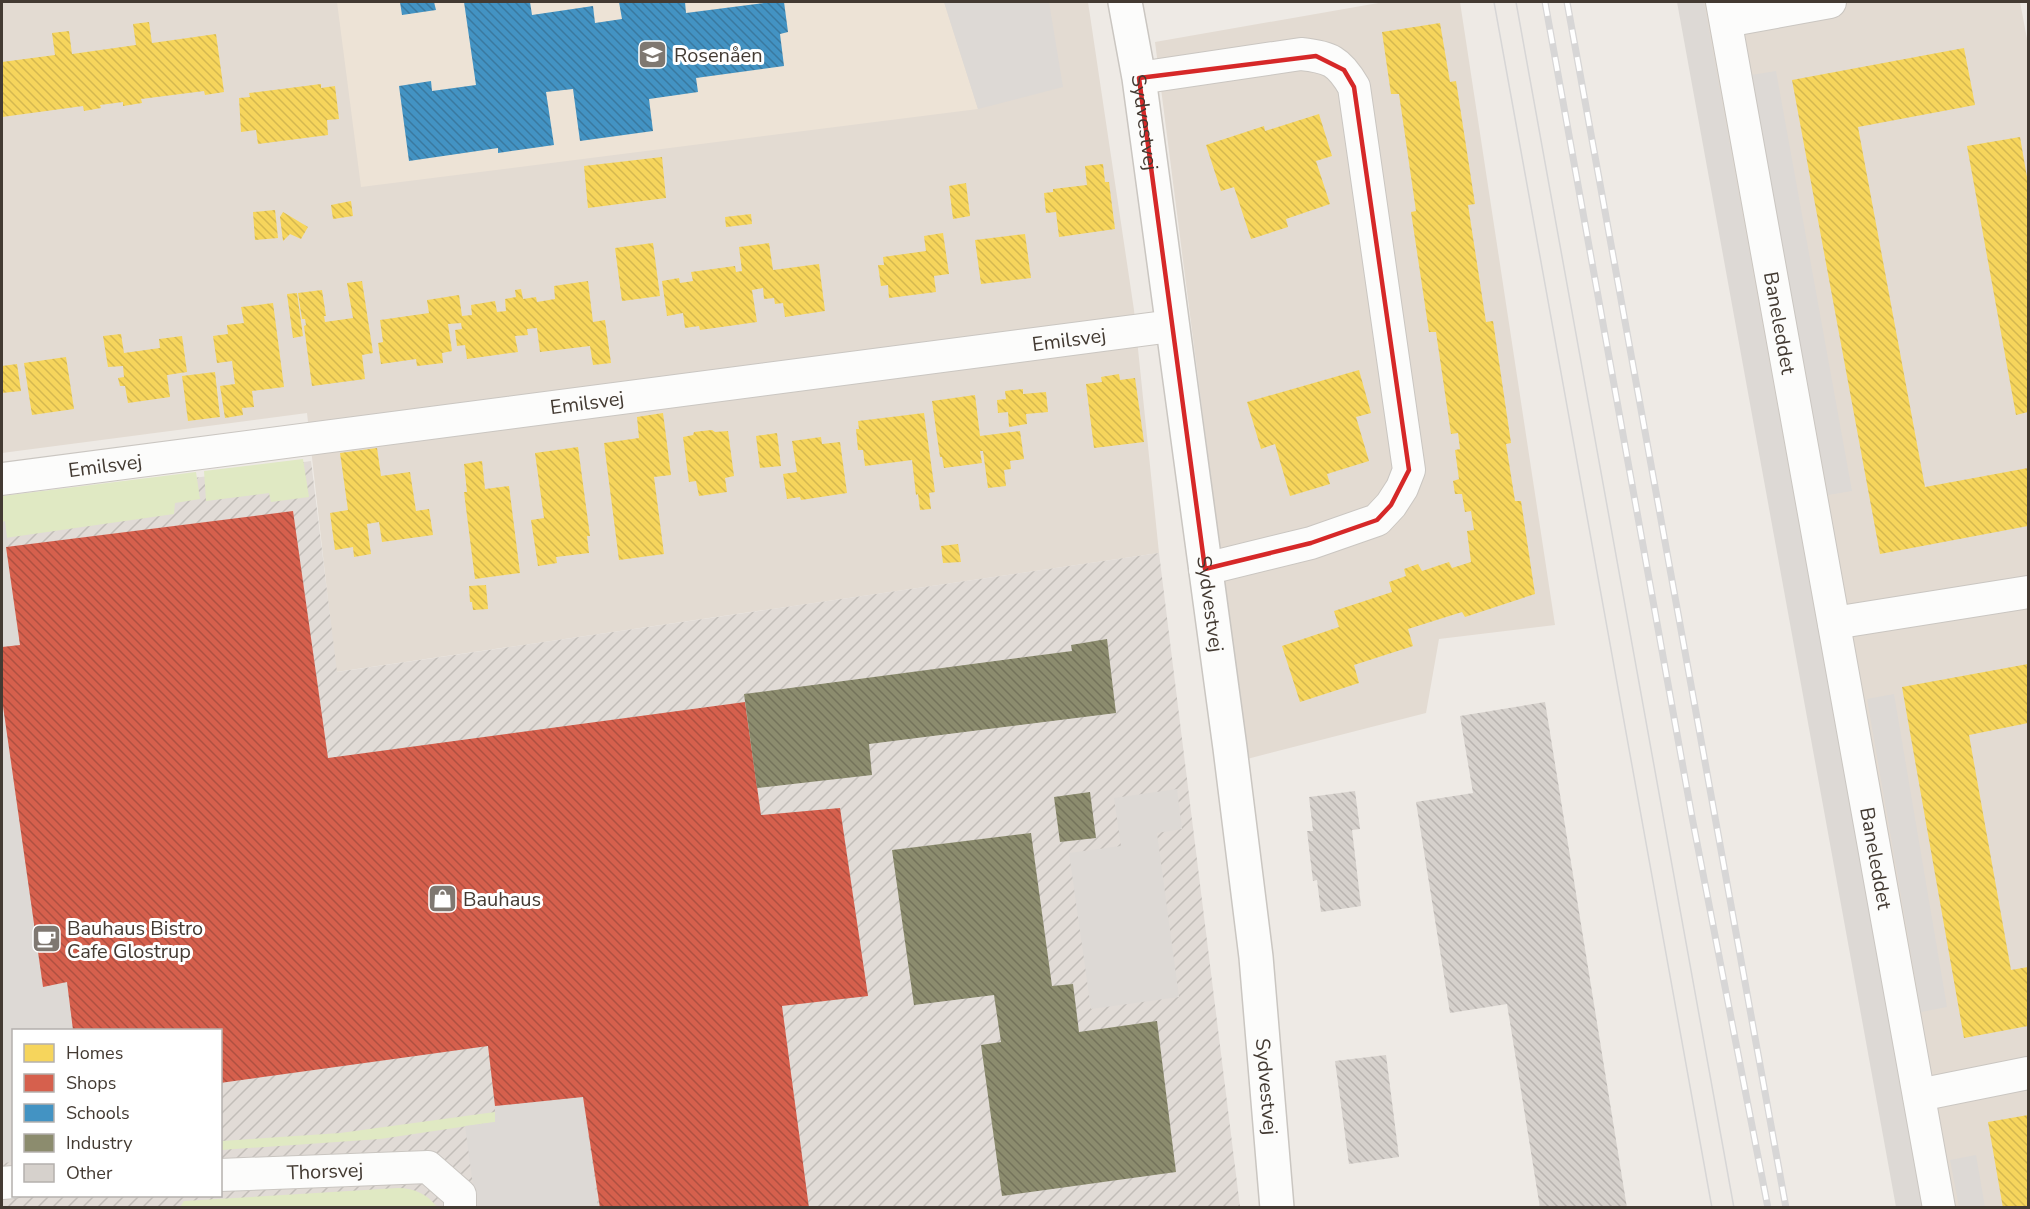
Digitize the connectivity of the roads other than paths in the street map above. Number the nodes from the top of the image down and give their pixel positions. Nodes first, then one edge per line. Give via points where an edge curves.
1 (1125, 2) edge
2 (1830, 2) edge
3 (1724, 11) edge
4 (1138, 78) junction
5 (1172, 326) junction
6 (2, 479) edge
7 (1204, 569) junction
8 (2028, 592) edge
9 (1834, 623) junction
10 (2028, 1073) edge
11 (1919, 1095) junction
12 (222, 1175) edge
13 (460, 1208) edge
14 (1277, 1208) edge
15 (1939, 1208) edge

1 - 4 street, Sydvestvej
2 - 3 street, Baneleddet
3 - 9 street, Baneleddet
4 - 5 street, Sydvestvej
4 - 7 street via 1301,54 1331,60 1344,70 1354,87 1408,470 1391,506 1377,520 1311,543
5 - 6 street, Emilsvej
5 - 7 street, Sydvestvej
7 - 14 street, Sydvestvej via 1256,957
8 - 9 street
9 - 11 street, Baneleddet
10 - 11 street
11 - 15 street, Baneleddet
12 - 13 street, Thorsvej via 428,1167 460,1195

